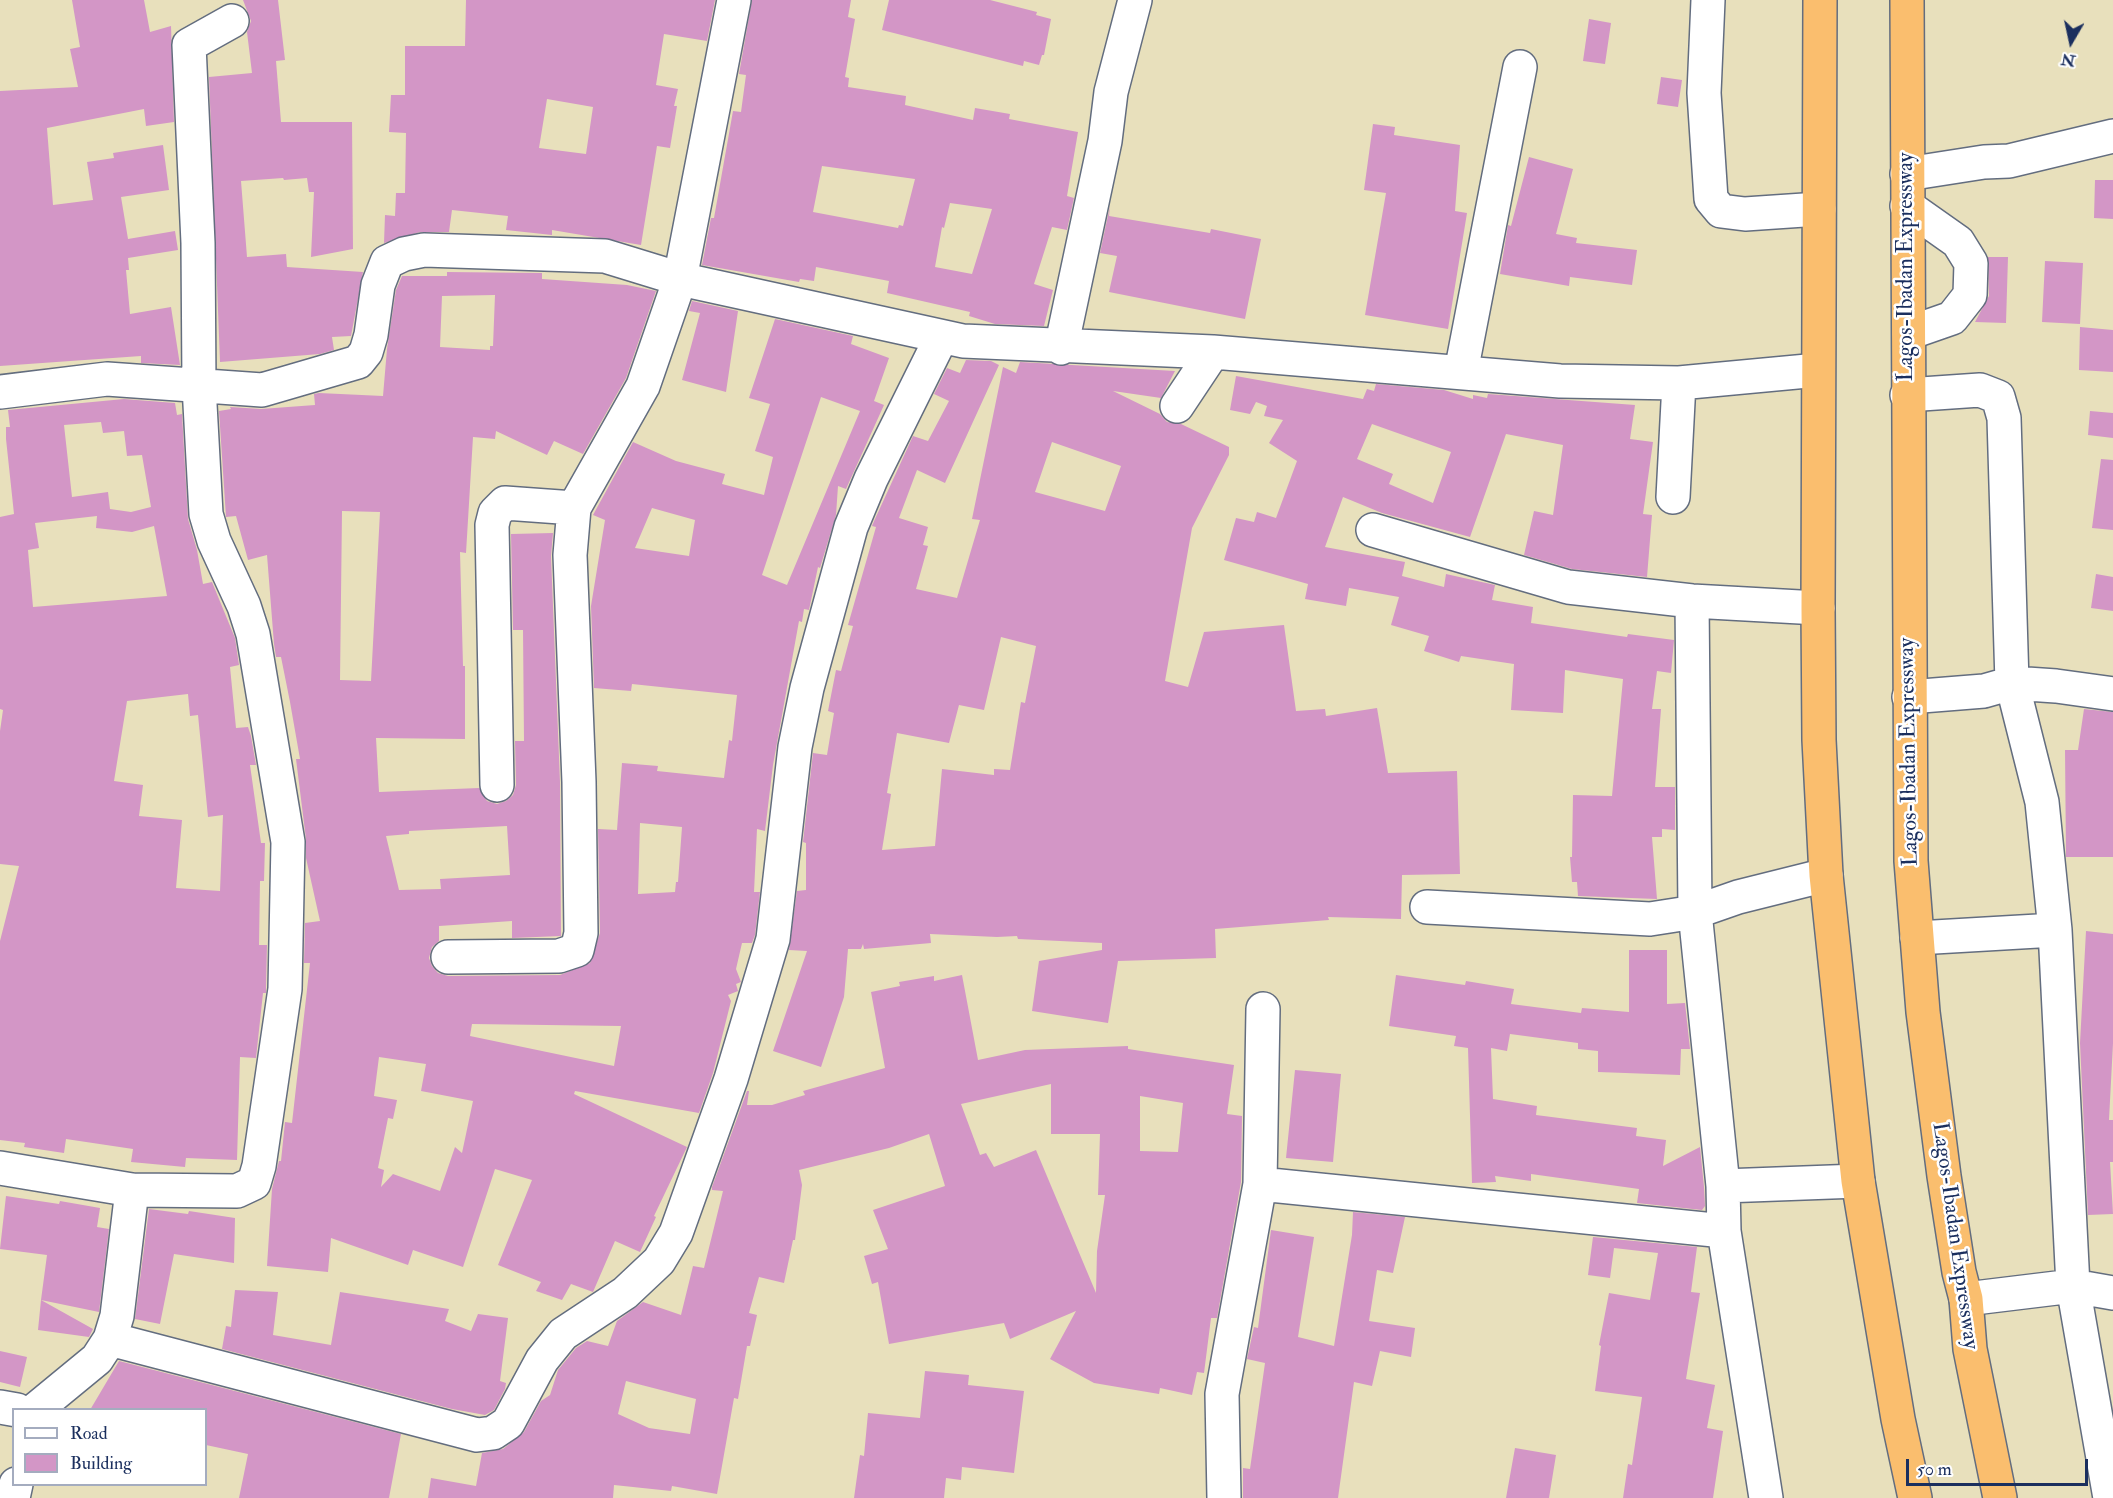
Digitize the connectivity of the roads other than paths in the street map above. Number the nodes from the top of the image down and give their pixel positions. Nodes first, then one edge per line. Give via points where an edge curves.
1 (734, 0) edge
2 (1135, 0) edge
3 (1708, 0) edge
4 (1820, 0) edge
5 (1907, 0) edge
6 (232, 21) dead end
7 (1520, 67) dead end
8 (2113, 136) edge
9 (1907, 174) junction
10 (1907, 206) junction
11 (1819, 208) junction
12 (680, 279) junction
13 (1909, 333) junction
14 (941, 338) junction
15 (1061, 348) junction
16 (1213, 352) junction
17 (1818, 369) junction
18 (1461, 372) junction
19 (1679, 383) junction
20 (199, 387) junction
21 (0, 392) edge
22 (1907, 395) junction
23 (1177, 406) dead end
24 (1673, 497) dead end
25 (574, 508) junction
26 (1373, 530) dead end
27 (1692, 600) junction
28 (1818, 608) junction
29 (2012, 683) junction
30 (2113, 694) edge
31 (1909, 697) junction
32 (497, 784) dead end
33 (1826, 875) junction
34 (1427, 907) dead end
35 (1695, 912) junction
36 (2055, 930) junction
37 (1917, 938) junction
38 (448, 957) dead end
39 (1263, 1009) dead end
40 (0, 1168) edge
41 (1858, 1181) junction
42 (1260, 1184) junction
43 (1723, 1186) junction
44 (132, 1190) junction
45 (1724, 1231) junction
46 (2073, 1286) junction
47 (2113, 1293) edge
48 (1966, 1299) junction
49 (110, 1340) junction
50 (37, 1408) edge
51 (1224, 1498) edge
52 (1766, 1498) edge
53 (1915, 1498) edge
54 (2000, 1498) edge
55 (2110, 1498) edge

1 - 12 street
2 - 15 street via 1112,92
3 - 11 street via 1704,93 1711,199 1722,212 1745,214
4 - 11 highway
5 - 9 highway, Lagos-Ibadan Expressway
6 - 20 street via 189,45 198,243
7 - 18 street
8 - 9 street via 2009,161
9 - 10 highway, Lagos-Ibadan Expressway
10 - 13 highway, Lagos-Ibadan Expressway
10 - 13 street via 1958,242 1971,263 1970,295 1952,318
11 - 17 highway
12 - 14 street
12 - 20 street via 604,256 424,250 404,254 387,262 378,285 366,352 358,362 262,390
12 - 25 street via 643,386
13 - 22 highway, Lagos-Ibadan Expressway
14 - 15 street
14 - 49 street via 851,526 795,747 773,939 731,1080 676,1233 659,1261 625,1293 562,1334 542,1360 508,1423 494,1433 477,1435
15 - 16 street
16 - 18 street
16 - 23 street
17 - 19 street
17 - 28 highway
18 - 19 street via 1560,381
19 - 24 street
20 - 21 street via 107,379
20 - 44 street via 206,514 253,634 288,842 285,989 254,1184 237,1191
22 - 29 street via 1980,390 1998,397 2004,418
22 - 31 highway, Lagos-Ibadan Expressway
25 - 32 street via 505,503 495,513 492,525
25 - 38 street via 570,555 579,782 581,933 577,950 559,956
26 - 27 street via 1568,587
27 - 28 street
27 - 35 street
28 - 33 highway
29 - 30 street
29 - 31 street via 1984,691
29 - 36 street via 2042,802
31 - 37 highway, Lagos-Ibadan Expressway via 1911,861
33 - 35 street
33 - 41 highway
34 - 35 street via 1650,919
35 - 43 street
36 - 37 street
36 - 46 street
37 - 48 highway, Lagos-Ibadan Expressway via 1944,1176
39 - 42 street
40 - 44 street
41 - 43 street
41 - 53 highway
42 - 45 street
42 - 51 street via 1222,1394
43 - 45 street
44 - 49 street via 117,1316
45 - 52 street
46 - 47 street
46 - 48 street
46 - 55 street
48 - 54 highway, Lagos-Ibadan Expressway via 1970,1349
49 - 50 street via 97,1359

